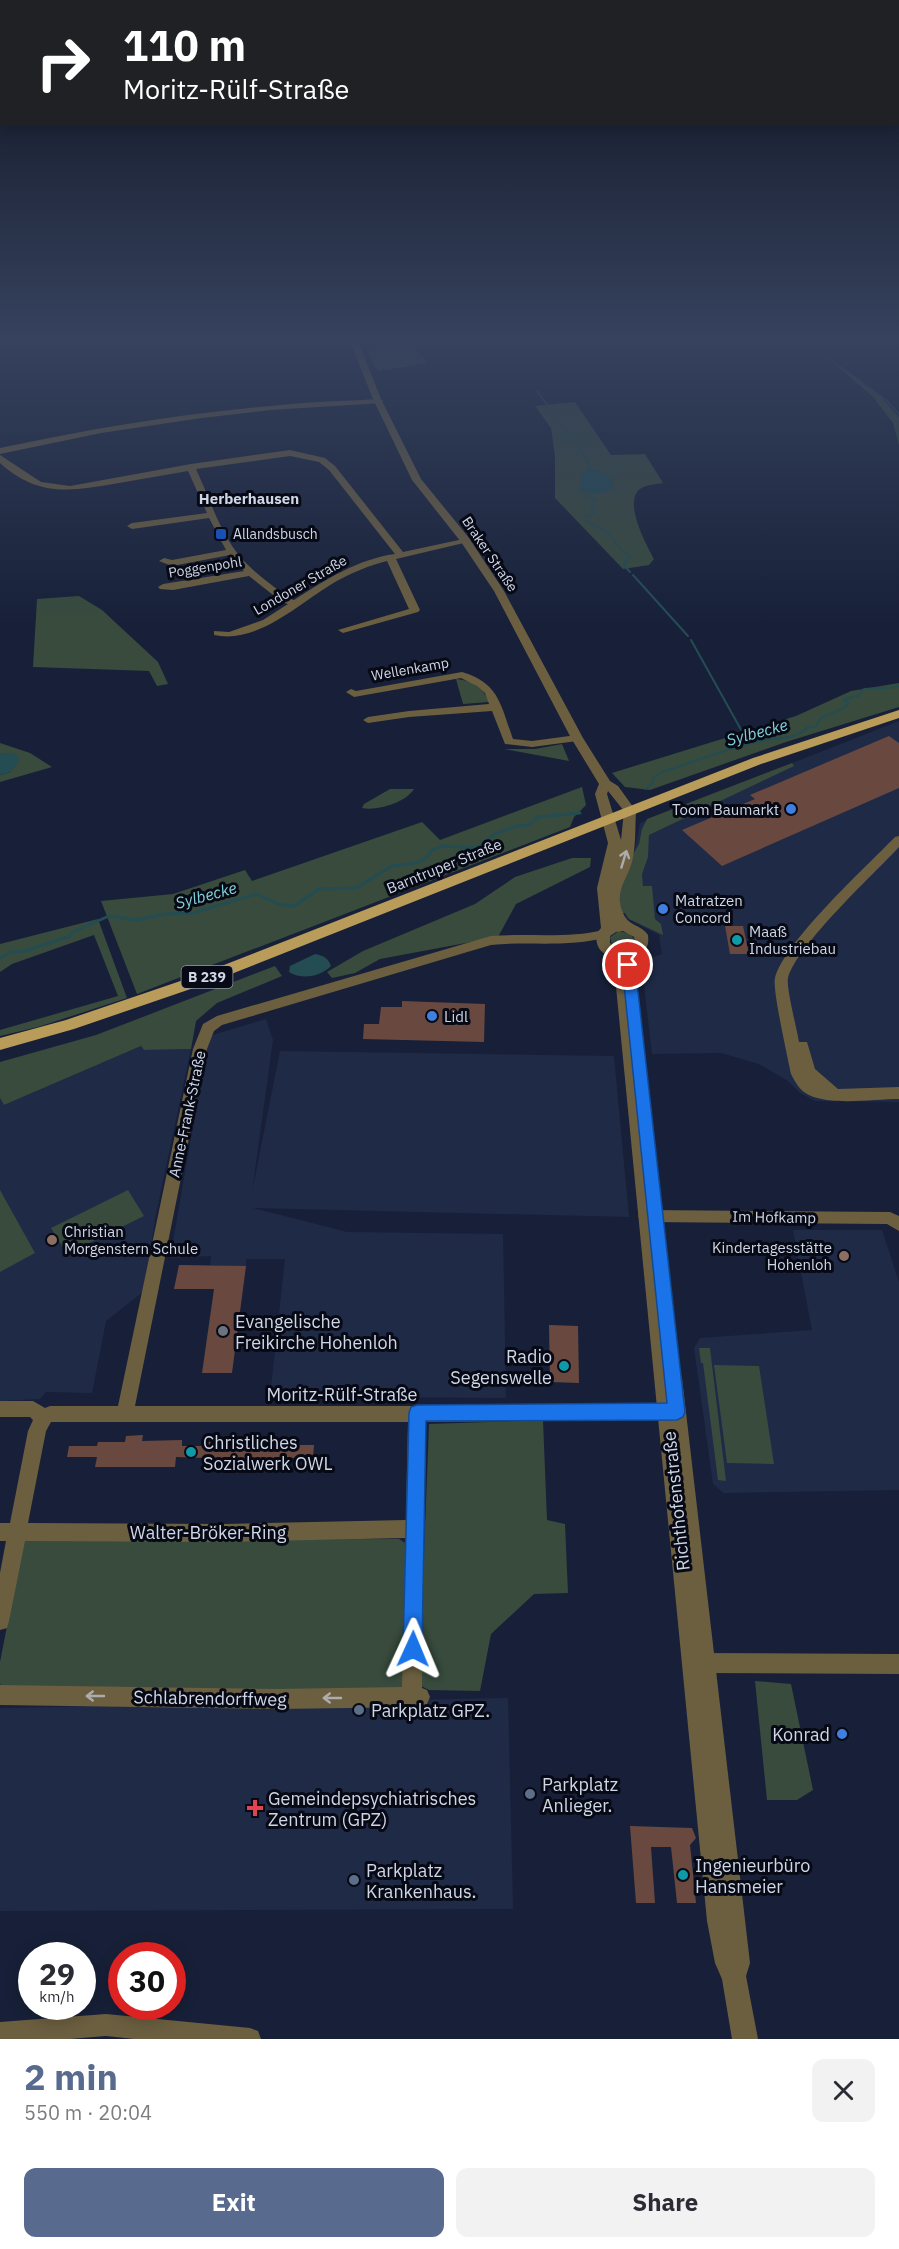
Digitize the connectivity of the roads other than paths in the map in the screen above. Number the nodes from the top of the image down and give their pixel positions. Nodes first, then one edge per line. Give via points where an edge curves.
1 (74, 436) edge
2 (396, 436) edge
3 (0, 451) edge
4 (0, 458) edge
5 (191, 467) junction
6 (212, 515) junction
7 (132, 526) dead end
8 (465, 540) junction
9 (232, 552) junction
10 (401, 555) junction
11 (390, 557) junction
12 (164, 561) dead end
13 (251, 573) junction
14 (163, 587) dead end
15 (294, 603) junction
16 (343, 630) dead end
17 (219, 633) dead end
18 (351, 692) dead end
19 (496, 707) junction
20 (899, 714) edge
21 (368, 720) dead end
22 (577, 738) junction
23 (604, 784) junction
24 (630, 811) junction
25 (610, 819) junction
26 (899, 840) edge
27 (624, 926) junction
28 (612, 944) junction
29 (0, 1044) edge
30 (899, 1093) edge
31 (650, 1216) junction
32 (899, 1225) edge
33 (0, 1409) edge
34 (671, 1412) junction
35 (417, 1413) junction
36 (125, 1415) junction
37 (43, 1417) junction
38 (415, 1529) junction
39 (0, 1532) edge
40 (19, 1532) junction
41 (0, 1621) edge
42 (698, 1663) junction
43 (899, 1664) edge
44 (0, 1695) edge
45 (0, 2033) edge
46 (250, 2039) edge
47 (745, 2039) edge

1 - 3 street
2 - 8 street, Braker Straße via 417,480
4 - 5 street via 28,479 63,489
5 - 6 street, Poggenpohl
5 - 10 street via 290,453 322,460
6 - 7 street
6 - 9 street, Poggenpohl
8 - 10 street, Londoner Straße
8 - 22 street, Braker Straße via 499,591
9 - 12 street, Poggenpohl via 172,563
9 - 13 street, Poggenpohl
10 - 11 street, Londoner Straße
11 - 15 street, Londoner Straße via 342,574
11 - 16 street via 415,610
13 - 14 street, Poggenpohl
13 - 15 street, Poggenpohl
15 - 17 street, Londoner Straße via 259,626
18 - 19 street, Wellenkamp via 462,675 481,684
19 - 21 street
19 - 22 street, Wellenkamp via 509,742 532,744
20 - 24 main road, Barntruper Straße / B 239 via 757,761
22 - 23 street, Braker Straße
23 - 24 street, Braker Straße via 614,789
23 - 25 street, Braker Straße via 601,794
24 - 25 main road, Barntruper Straße / B 239
27 -> 24 street via 616,915 612,890 625,862
25 - 28 street, Richthofenstraße via 615,843 604,888
25 - 29 main road, Barntruper Straße / B 239 via 206,978
26 - 30 street via 800,947 784,968 781,990 798,1074 804,1084 829,1094
27 - 28 street
27 - 28 street via 637,931 643,941 638,951
28 - 31 street, Richthofenstraße via 621,966
28 - 36 street, Anne-Frank-Straße via 485,944 217,1021 208,1028 200,1049
31 - 32 street, Im Hofkamp via 890,1218
31 - 34 street, Richthofenstraße
33 - 37 street via 33,1409
34 - 35 street, Moritz-Rülf-Straße
34 - 42 street, Richthofenstraße
35 - 36 street, Moritz-Rülf-Straße
35 - 38 street
36 - 37 street, Moritz-Rülf-Straße
37 - 40 street via 37,1431
38 - 40 street, Walter-Bröker-Ring
38 -> 44 street, Schlabrendorffweg via 416,1697
39 - 40 street, Walter-Bröker-Ring
40 - 41 street
42 - 43 street
42 - 47 street, Richthofenstraße via 738,1963 734,1976
45 - 46 street via 106,2025

